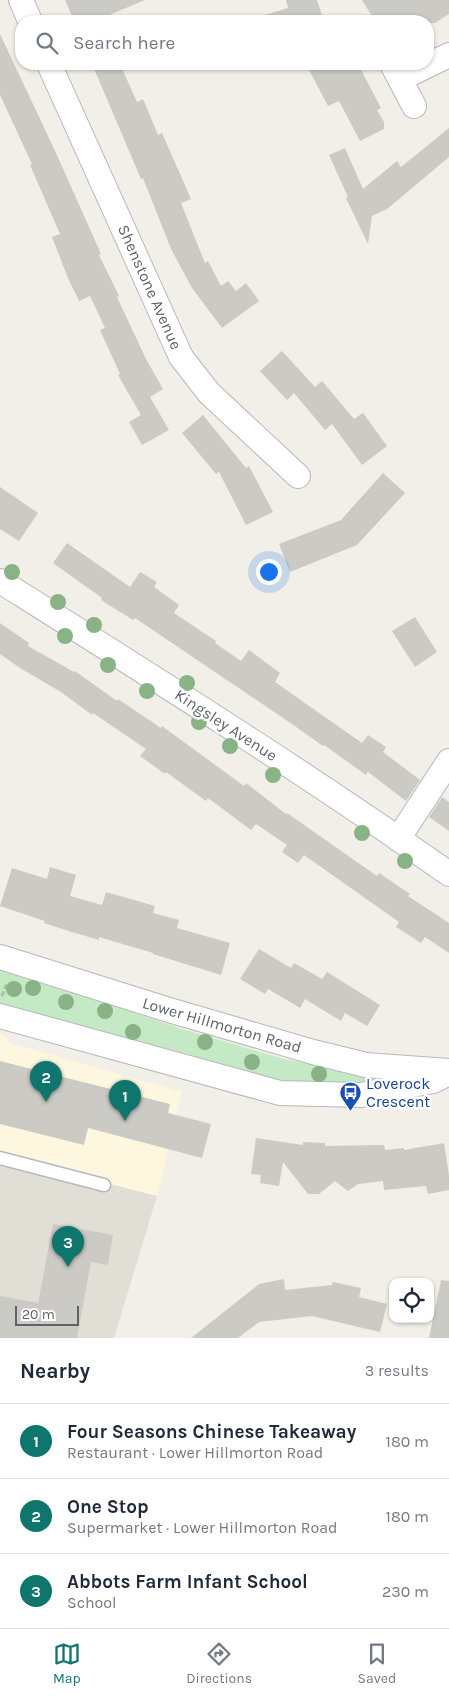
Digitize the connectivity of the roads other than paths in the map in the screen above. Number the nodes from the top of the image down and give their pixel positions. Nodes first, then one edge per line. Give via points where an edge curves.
1 (21, 0) edge
2 (27, 15) edge
3 (449, 55) edge
4 (434, 60) edge
5 (52, 70) edge
6 (396, 72) edge
7 (414, 106) dead end
8 (298, 476) dead end
9 (0, 581) edge
10 (449, 762) edge
11 (398, 839) junction
12 (449, 874) edge
13 (0, 957) edge
14 (0, 1016) edge
15 (449, 1072) edge
16 (0, 1158) edge
17 (104, 1185) dead end

1 - 2 street
3 - 4 street
5 - 8 street, Shenstone Avenue via 181,357 209,393
6 - 7 street
9 - 11 street, Kingsley Avenue
10 - 11 street
11 - 12 street, Kingsley Avenue
13 - 15 street, Lower Hillmorton Road via 313,1052 366,1065
14 - 15 street, Lower Hillmorton Road via 280,1093 361,1095 433,1081
16 - 17 lane

